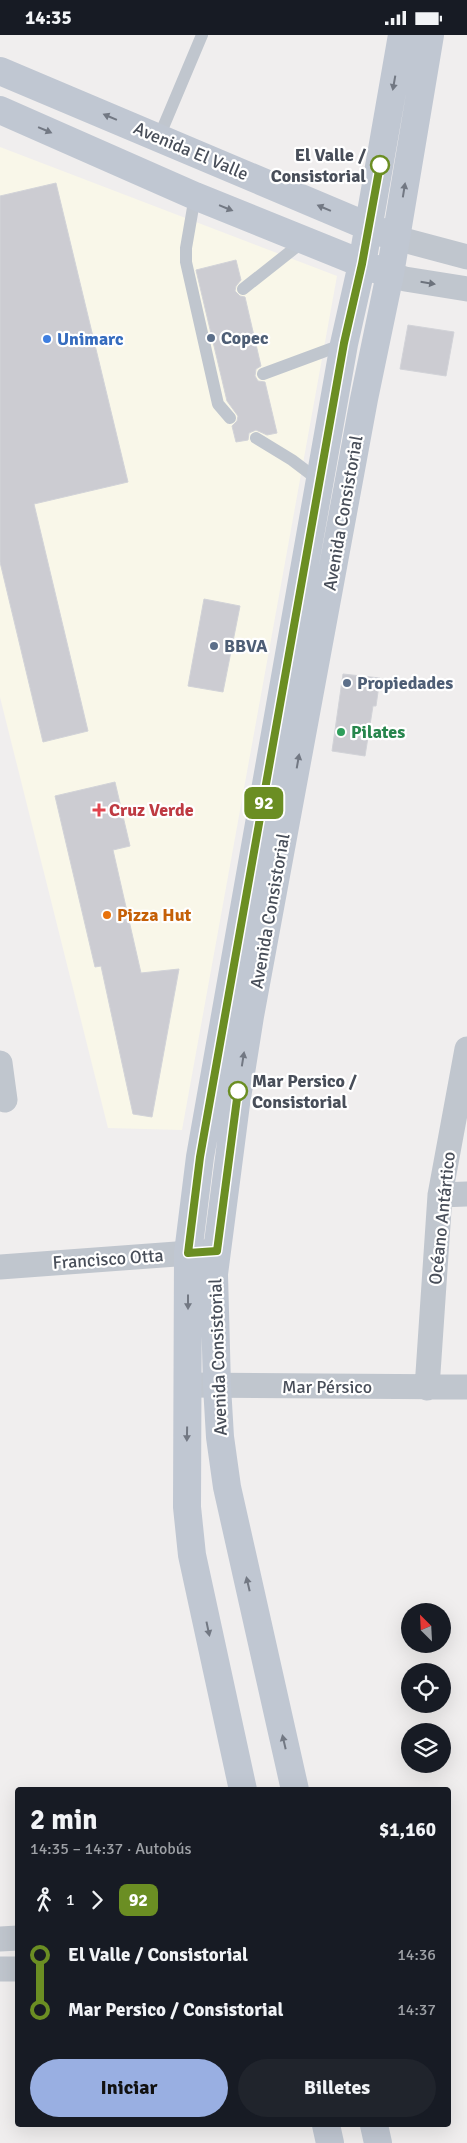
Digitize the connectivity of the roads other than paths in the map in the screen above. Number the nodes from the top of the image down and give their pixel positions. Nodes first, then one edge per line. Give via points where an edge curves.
1 (202, 35) edge
2 (402, 35) edge
3 (430, 35) edge
4 (0, 71) edge
5 (0, 110) edge
6 (159, 137) junction
7 (194, 196) junction
8 (369, 227) junction
9 (396, 238) junction
10 (305, 240) junction
11 (467, 257) edge
12 (362, 264) junction
13 (390, 275) junction
14 (243, 289) dead end
15 (467, 289) edge
16 (344, 343) junction
17 (263, 374) dead end
18 (230, 418) dead end
19 (256, 438) dead end
20 (321, 482) junction
21 (467, 1049) edge
22 (0, 1063) edge
23 (5, 1100) dead end
24 (467, 1194) edge
25 (440, 1195) junction
26 (217, 1251) junction
27 (188, 1253) junction
28 (0, 1267) edge
29 (188, 1385) junction
30 (217, 1386) junction
31 (467, 1387) edge
32 (427, 1388) junction
33 (242, 1787) edge
34 (294, 1787) edge
35 (15, 1938) edge
36 (0, 1939) edge
37 (0, 1969) edge
38 (15, 1969) edge
39 (326, 2127) edge
40 (374, 2127) edge
41 (330, 2143) edge
42 (378, 2143) edge

1 - 6 lane
2 -> 8 main road, Avenida Consistorial
9 -> 3 main road, Avenida Consistorial
6 -> 4 main road, Avenida El Valle
5 -> 7 main road
8 -> 6 main road, Avenida El Valle
7 -> 10 main road
7 - 18 lane via 186,262 219,390 218,403
8 - 9 main road, Avenida El Valle
8 - 12 main road, Avenida Consistorial
9 - 11 street, Avenida El Valle
9 - 13 main road, Avenida Consistorial
10 - 12 main road
10 - 14 lane
12 - 13 main road
12 - 16 main road, Avenida Consistorial
13 -> 15 street
26 -> 13 main road, Avenida Consistorial via 250,1016 362,409
16 - 17 lane
16 - 20 main road, Avenida Consistorial
19 - 20 lane
20 - 27 main road, Avenida Consistorial via 200,1157
21 - 25 street, Océano Antártico
22 - 23 street
24 - 25 street
25 - 32 street, Océano Antártico
26 - 27 street, Francisco Otta
26 - 30 main road, Avenida Consistorial via 214,1274
27 - 28 street, Francisco Otta
27 -> 29 main road, Avenida Consistorial
29 - 30 street, Mar Pérsico
29 -> 33 main road, Avenida Consistorial via 186,1507 192,1555
30 - 32 street, Mar Pérsico
34 -> 30 main road, Avenida Consistorial via 232,1516 220,1437
31 - 32 street, Mar Pérsico
35 - 36 street
37 - 38 street
39 - 41 main road
40 - 42 main road

